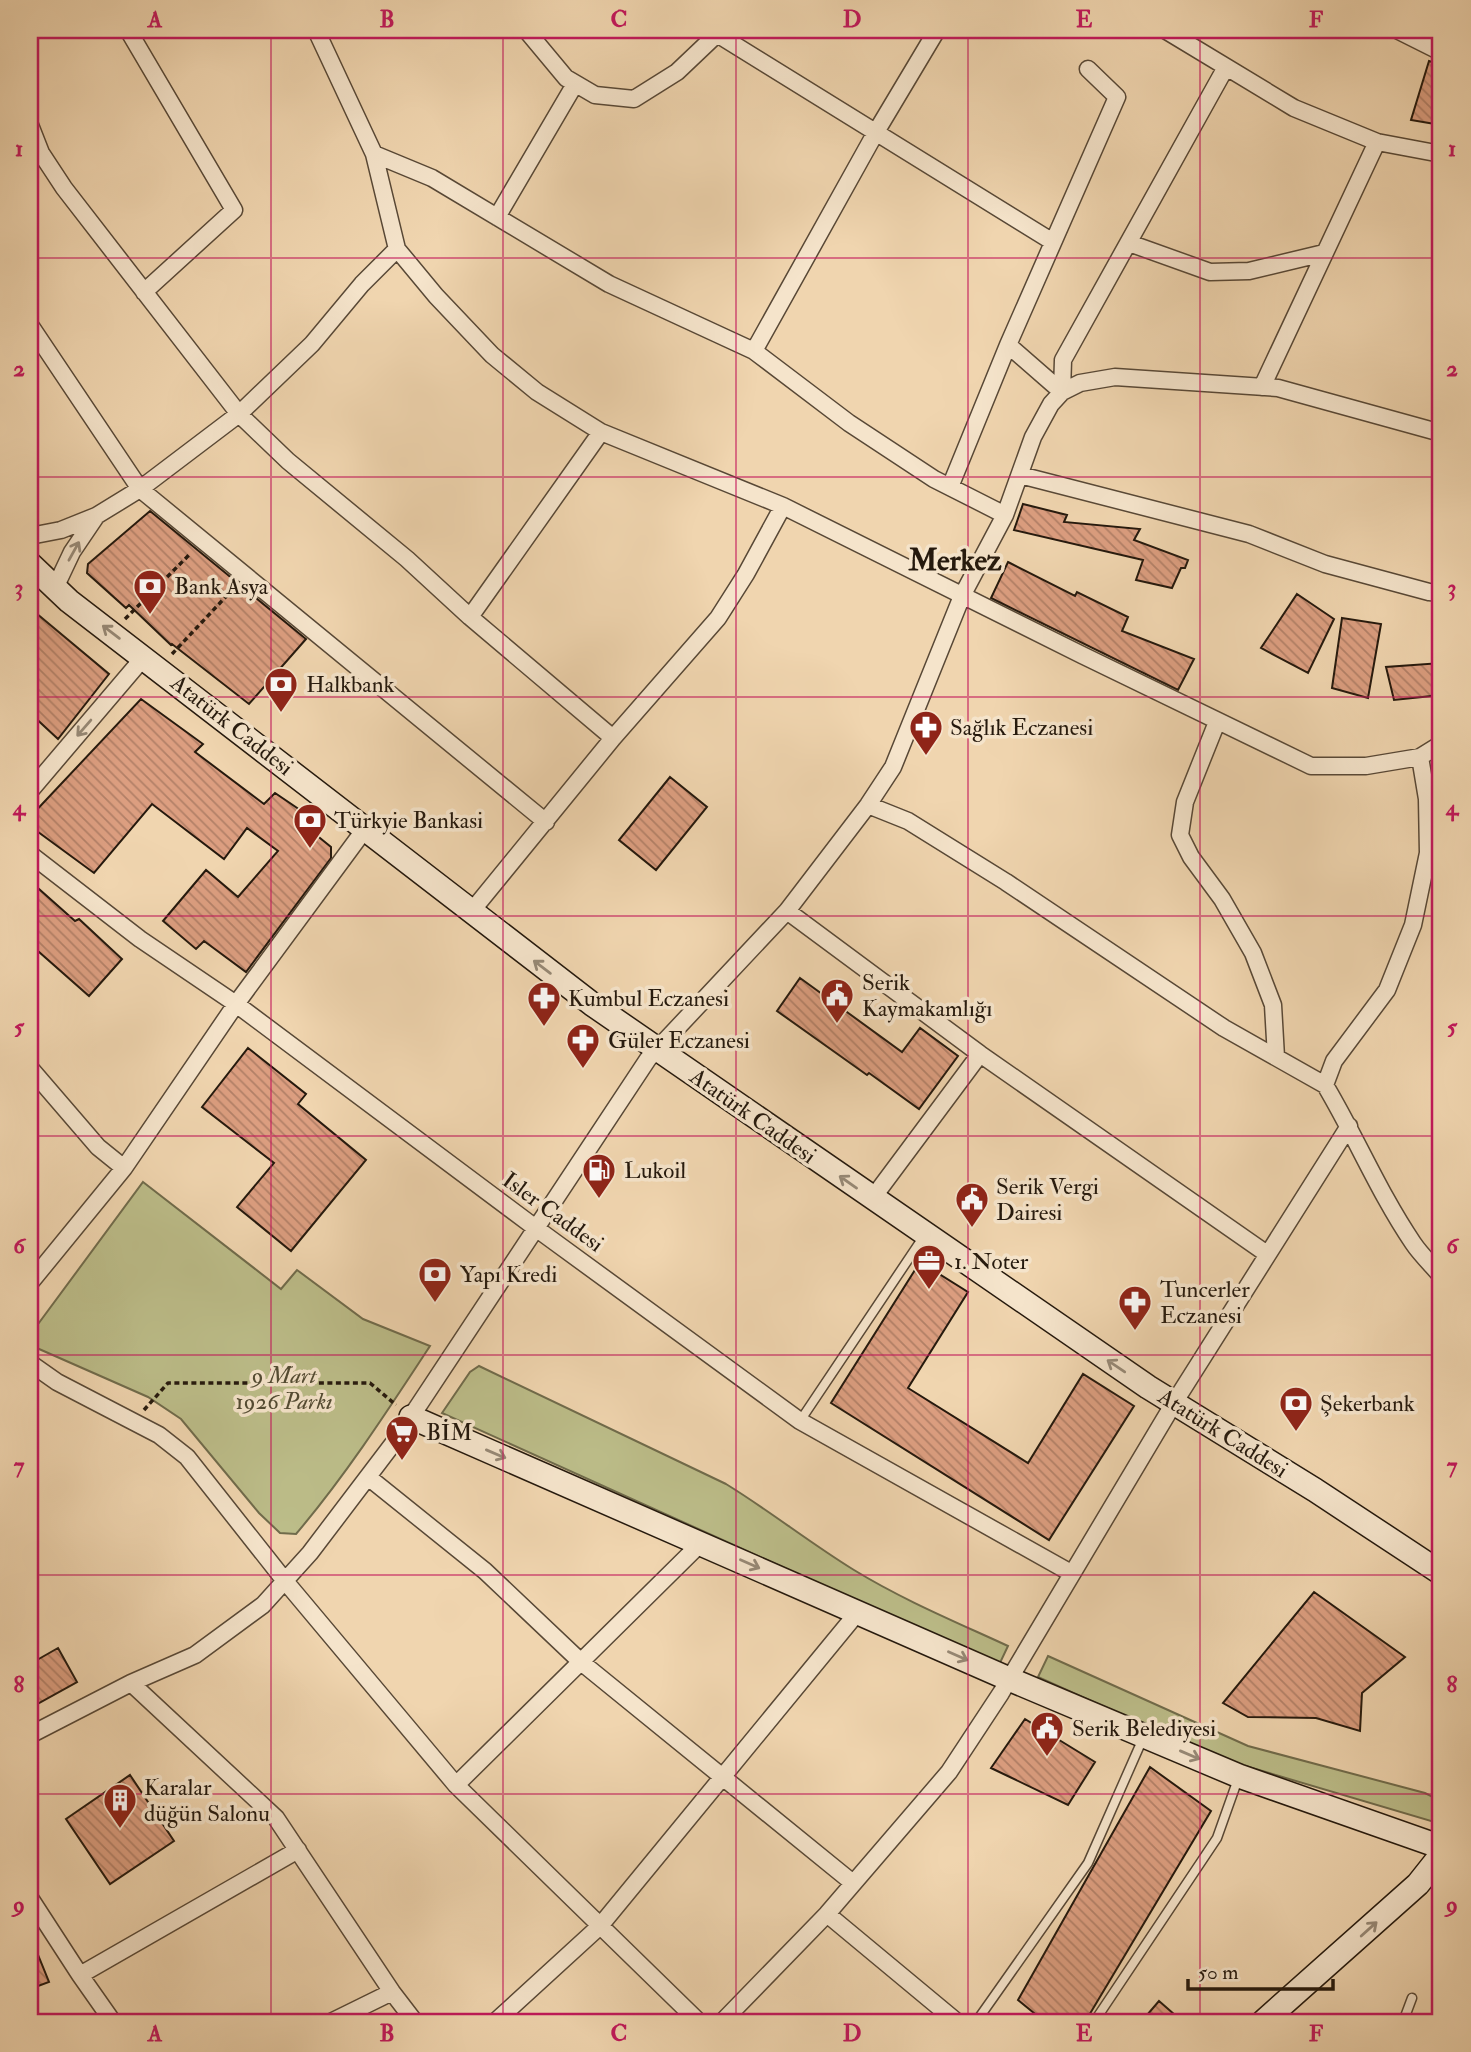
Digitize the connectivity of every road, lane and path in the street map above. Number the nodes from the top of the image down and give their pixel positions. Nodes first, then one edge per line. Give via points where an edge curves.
1 (128, 30) edge
2 (316, 30) edge
3 (526, 30) edge
4 (937, 30) edge
5 (1165, 30) edge
6 (1397, 30) edge
7 (716, 32) edge
8 (1441, 52) edge
9 (1226, 67) junction
10 (1088, 69) dead end
11 (575, 83) junction
12 (30, 125) edge
13 (876, 132) junction
14 (1377, 142) junction
15 (374, 154) junction
16 (1441, 154) edge
17 (497, 217) junction
18 (1053, 242) junction
19 (1129, 243) junction
20 (397, 248) junction
21 (1324, 253) junction
22 (144, 292) junction
23 (30, 325) edge
24 (1008, 345) junction
25 (754, 351) junction
26 (1262, 387) junction
27 (1062, 392) junction
28 (239, 414) junction
29 (601, 432) junction
30 (1441, 433) edge
31 (1020, 475) junction
32 (950, 487) junction
33 (140, 489) junction
34 (783, 506) junction
35 (1005, 515) junction
36 (96, 516) junction
37 (30, 536) edge
38 (203, 541) junction
39 (30, 564) edge
40 (245, 576) junction
41 (55, 588) junction
42 (1441, 593) edge
43 (962, 596) junction
44 (470, 617) junction
45 (111, 633) junction
46 (151, 663) junction
47 (1217, 722) junction
48 (613, 738) junction
49 (1441, 744) edge
50 (1420, 757) junction
51 (30, 791) edge
52 (868, 805) junction
53 (545, 822) junction
54 (365, 829) junction
55 (30, 854) edge
56 (787, 911) junction
57 (471, 912) junction
58 (236, 1004) junction
59 (657, 1050) junction
60 (981, 1054) junction
61 (1276, 1058) junction
62 (30, 1068) edge
63 (1325, 1085) junction
64 (1349, 1126) junction
65 (124, 1168) junction
66 (872, 1199) junction
67 (537, 1228) junction
68 (925, 1234) junction
69 (1267, 1254) junction
70 (1441, 1276) edge
71 (30, 1283) edge
72 (30, 1363) edge
73 (1174, 1403) junction
74 (411, 1417) junction
75 (800, 1421) junction
76 (134, 1422) junction
77 (368, 1477) junction
78 (701, 1543) junction
79 (1071, 1573) junction
80 (1441, 1573) edge
81 (285, 1581) junction
82 (858, 1612) junction
83 (581, 1662) junction
84 (1009, 1679) junction
85 (131, 1683) junction
86 (30, 1735) edge
87 (1144, 1736) junction
88 (1239, 1776) junction
89 (721, 1777) junction
90 (456, 1785) junction
91 (1441, 1847) edge
92 (298, 1850) junction
93 (1441, 1855) edge
94 (853, 1883) junction
95 (30, 1898) edge
96 (827, 1914) junction
97 (600, 1926) junction
98 (80, 1975) junction
99 (392, 1992) junction
100 (1412, 1998) dead end
101 (113, 2022) edge
102 (331, 2022) edge
103 (415, 2022) edge
104 (495, 2022) edge
105 (699, 2022) edge
106 (722, 2022) edge
107 (957, 2022) edge
108 (976, 2022) edge
109 (1094, 2022) edge
110 (1263, 2022) edge
111 (1403, 2022) edge

1 - 22 street via 234,210
2 - 15 street
3 - 11 street
4 - 13 street
5 - 9 street
6 - 8 street
7 - 11 street via 677,72 634,99 595,95
7 - 13 street
9 - 14 street via 1294,107
9 - 19 street
10 - 18 street via 1117,97
11 - 17 street
12 - 22 street via 41,153 64,188
13 - 18 street
13 - 25 street
14 - 16 street
14 - 21 street
15 - 17 street via 432,178
15 - 20 street
17 - 25 street via 610,284
18 - 24 street
19 - 21 street via 1210,272 1249,271
19 - 27 street via 1063,360
20 - 28 street via 312,344
20 - 29 street via 492,355 537,392
21 - 26 street
22 - 28 street
23 - 33 street
24 - 27 street
24 - 32 street
25 - 32 street via 849,424
26 - 27 street via 1115,377 1080,383
26 - 30 street
27 - 31 street via 1033,437
28 - 33 street
28 - 44 street
29 - 34 street
29 - 44 street
31 - 35 street
31 - 42 street via 1249,534 1325,564
32 - 35 street
33 - 36 street
33 - 38 street
34 - 43 street
34 - 48 street via 718,618
35 - 43 street
36 - 37 street
41 -> 36 street
38 - 40 street
38 - 45 path
39 - 41 main road, Atatürk Caddesi
40 - 46 path
40 - 53 street
45 -> 41 main road, Atatürk Caddesi
43 - 47 street
43 - 52 street via 893,767
44 - 48 street
45 - 46 main road, Atatürk Caddesi
46 -> 51 street
46 - 54 main road, Atatürk Caddesi
47 - 50 street via 1311,766 1366,766
47 - 61 street via 1185,802 1180,835 1253,953 1273,1005
48 - 53 street
49 - 50 street
50 - 63 street via 1428,853 1413,925 1387,990 1334,1061
52 - 56 street
52 - 61 street via 919,828
53 - 57 street
54 - 57 main road, Atatürk Caddesi
54 - 58 street
55 - 58 street, Isler Caddesi
56 - 59 street
56 - 60 street
59 -> 57 main road, Atatürk Caddesi
58 - 65 street
58 - 67 street, Isler Caddesi
66 -> 59 main road, Atatürk Caddesi
59 - 67 street
60 - 66 street
60 - 69 street
61 - 63 street
62 - 65 street via 98,1147
63 - 64 street
64 - 69 street
64 - 70 street via 1413,1244
65 - 71 street
66 - 68 main road, Atatürk Caddesi
67 - 74 street
67 - 75 street, Isler Caddesi
73 -> 68 main road, Atatürk Caddesi
68 - 75 lane
69 - 73 street
72 - 76 street
73 - 79 street
73 - 80 main road, Atatürk Caddesi
74 - 76 path via 370,1383 167,1383
74 - 77 street
74 -> 78 main road
75 - 79 street, Isler Caddesi
76 - 81 street via 187,1457
77 - 81 street
77 - 83 street via 485,1571
78 -> 82 main road
78 - 83 street
79 - 84 street
81 - 85 street via 263,1605 195,1655
81 - 90 street
82 -> 84 main road
82 - 89 street
83 - 89 street
83 - 90 street
84 - 87 main road
84 - 94 street via 949,1772
85 - 86 street
85 - 92 street via 276,1818
87 -> 88 main road
87 - 108 lane via 1088,1863
88 - 91 main road
88 - 109 lane via 1217,1838
89 - 94 street
89 - 97 street
90 - 97 street
92 - 98 street
92 - 99 street
110 -> 93 main road via 1418,1884
94 - 96 street
95 - 98 street
96 - 106 street
96 - 107 street
97 - 104 street
97 - 105 street
98 - 101 street
99 - 102 street
99 - 103 street
100 - 111 lane

